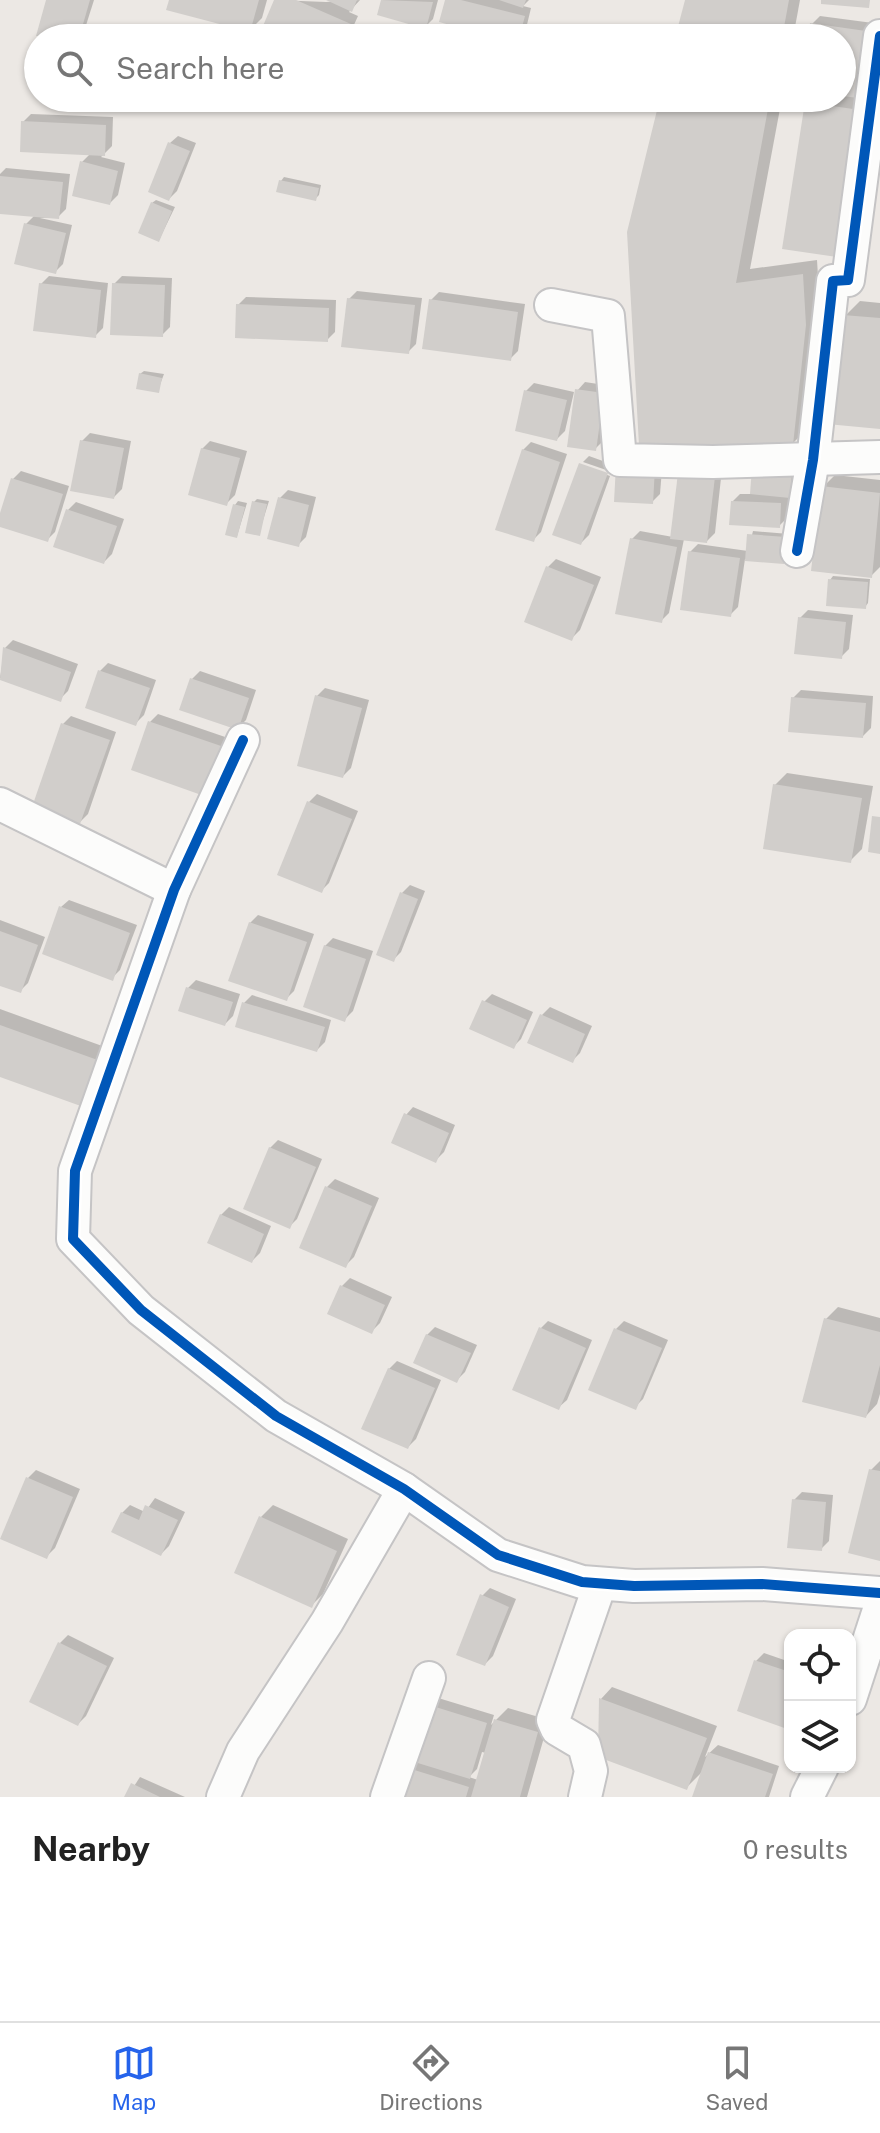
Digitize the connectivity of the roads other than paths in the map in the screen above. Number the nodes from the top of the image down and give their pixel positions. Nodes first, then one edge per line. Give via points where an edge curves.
1 (880, 36) edge
2 (551, 305) dead end
3 (880, 457) edge
4 (813, 460) junction
5 (797, 551) dead end
6 (243, 740) dead end
7 (0, 804) edge
8 (174, 890) junction
9 (404, 1489) junction
10 (600, 1584) junction
11 (880, 1593) edge
12 (880, 1607) edge
13 (429, 1678) dead end
14 (856, 1681) edge
15 (819, 1773) edge
16 (223, 1797) edge
17 (387, 1797) edge
18 (585, 1797) edge
19 (807, 1797) edge

1 - 4 street via 848,280 833,281
2 - 4 street via 608,316 620,460
3 - 4 street
4 - 5 street
6 - 8 street
7 - 8 street
8 - 9 street via 75,1171 73,1239 141,1310 276,1416
9 - 10 street via 498,1555
9 - 16 street via 327,1622 243,1751
10 - 11 street via 762,1584
10 - 18 street via 553,1720 557,1729 584,1745 591,1771
12 - 14 street
13 - 17 street
15 - 19 street

